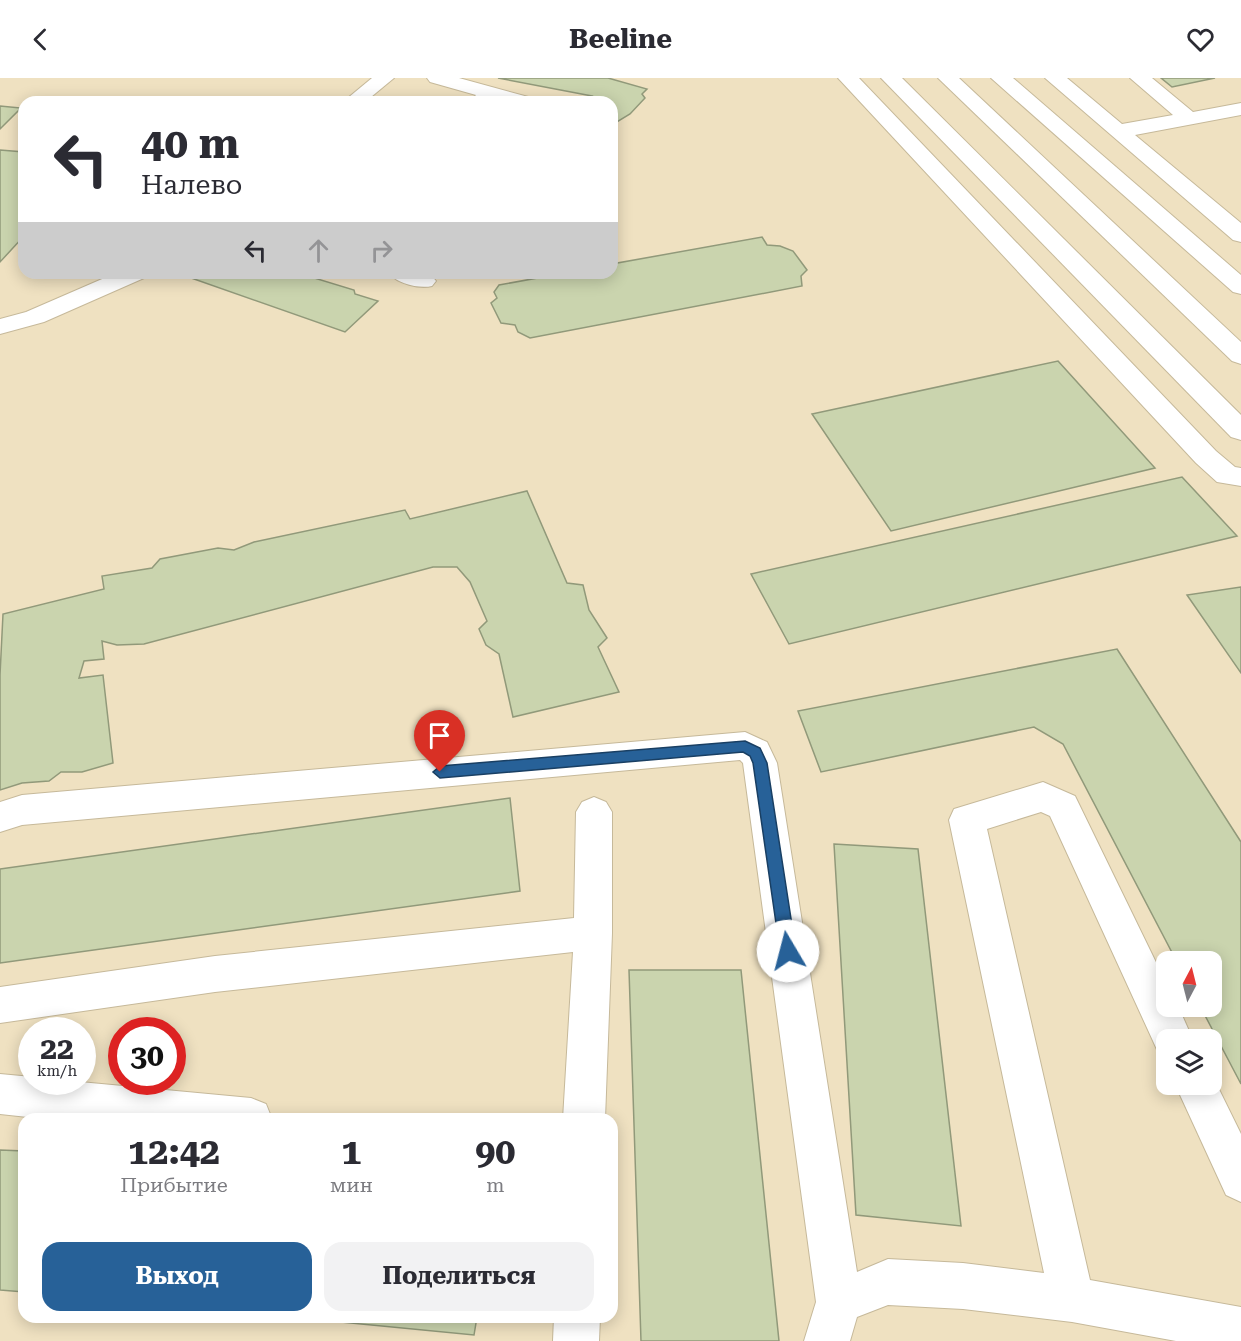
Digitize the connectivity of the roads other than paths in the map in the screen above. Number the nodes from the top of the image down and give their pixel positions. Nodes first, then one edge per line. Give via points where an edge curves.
1 (384, 78) edge
2 (437, 78) edge
3 (848, 78) edge
4 (891, 78) edge
5 (948, 78) edge
6 (1001, 78) edge
7 (1055, 78) edge
8 (1140, 78) edge
9 (362, 96) edge
10 (480, 96) edge
11 (1241, 110) edge
12 (1190, 118) junction
13 (1120, 131) junction
14 (1239, 232) edge
15 (122, 279) edge
16 (418, 279) edge
17 (424, 281) dead end
18 (1241, 287) edge
19 (0, 327) edge
20 (1241, 356) edge
21 (1241, 431) edge
22 (1241, 477) edge
23 (594, 812) dead end
24 (0, 817) edge
25 (593, 933) junction
26 (0, 1005) edge
27 (1168, 1029) edge
28 (0, 1094) edge
29 (1200, 1095) edge
30 (191, 1113) edge
31 (584, 1113) edge
32 (1241, 1180) edge
33 (1072, 1299) junction
34 (833, 1322) edge
35 (577, 1323) edge
36 (1241, 1330) edge
37 (576, 1341) edge

1 - 9 street
2 - 10 street
3 - 22 street via 1206,457 1227,475
4 - 21 street
5 - 20 street
6 - 18 street
7 - 13 street
8 - 12 street
11 - 12 street
12 - 13 street
13 - 14 street
15 - 19 street via 35,317
16 - 17 street
23 - 25 street
24 - 34 street via 22,810 602,758 745,746 755,752 762,775
25 - 26 street via 215,974
25 - 31 street
27 - 33 street via 1063,806 1043,797 967,820
28 - 30 street
29 - 32 street
33 - 34 street via 888,1282
33 - 36 street
35 - 37 street

